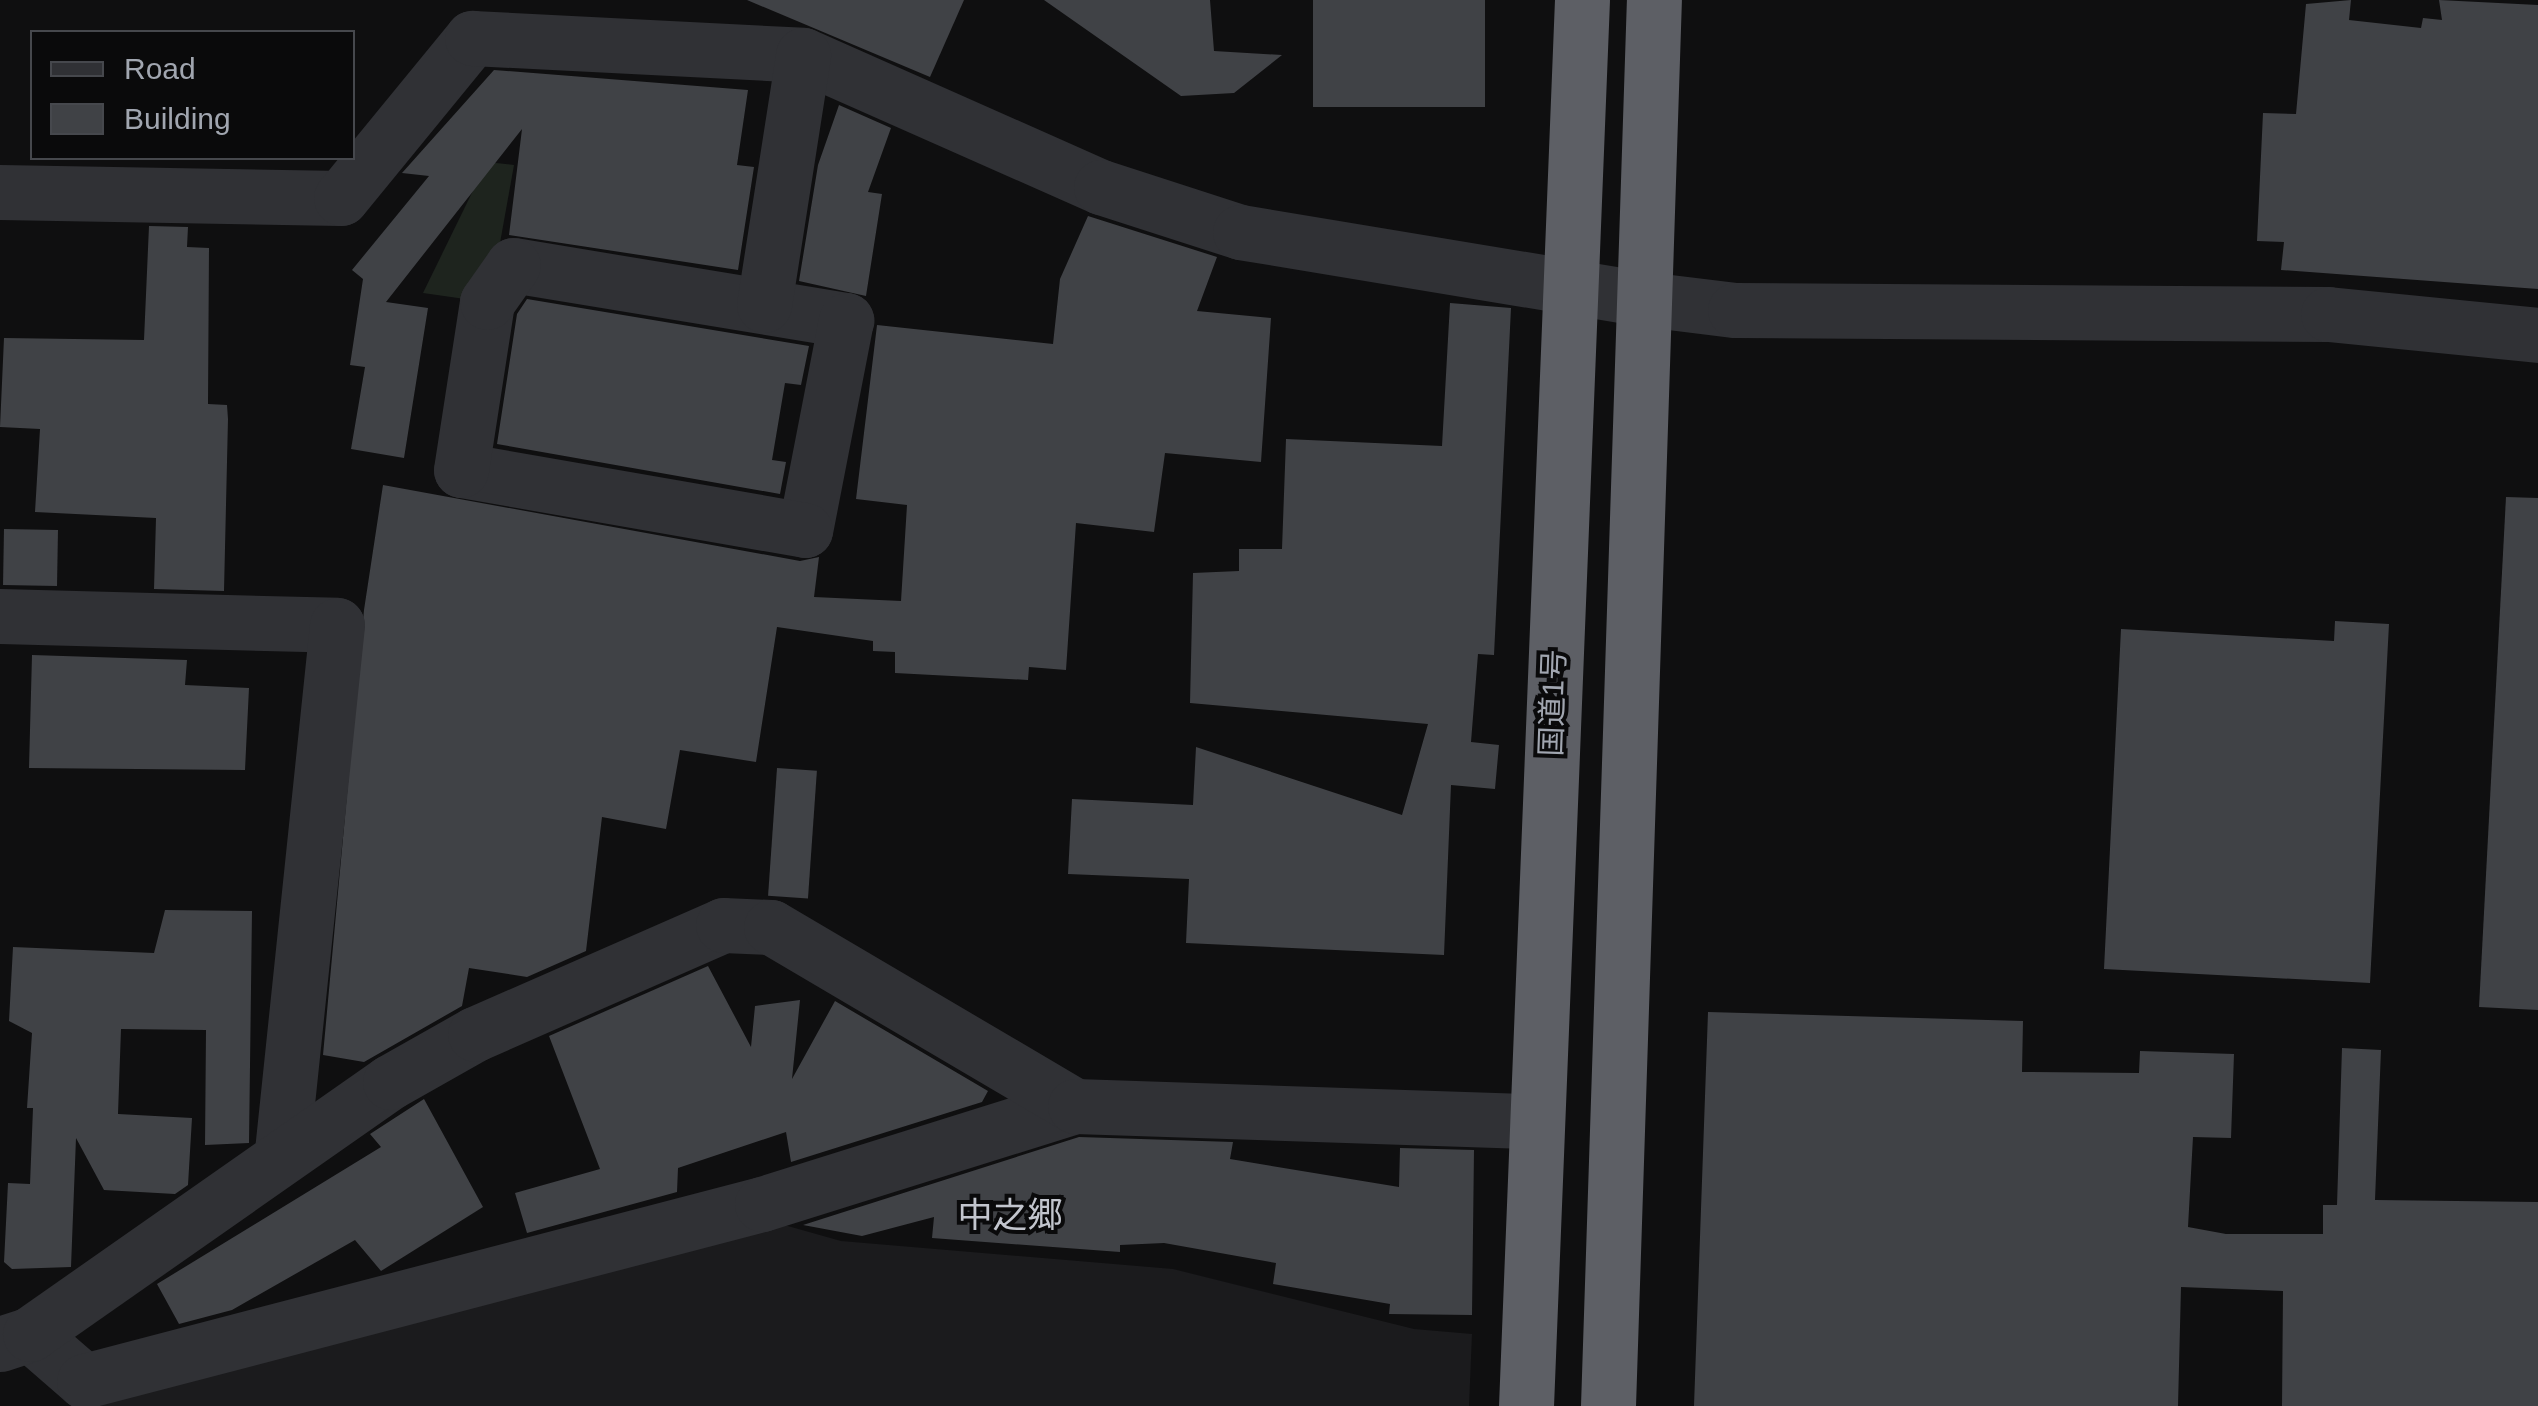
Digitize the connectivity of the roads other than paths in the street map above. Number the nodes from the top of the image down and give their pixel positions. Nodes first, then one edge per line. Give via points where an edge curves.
1 (1582, 0) edge
2 (1654, 0) edge
3 (471, 19) edge
4 (803, 55) junction
5 (0, 192) edge
6 (1571, 282) junction
7 (1646, 299) junction
8 (764, 305) junction
9 (2538, 335) edge
10 (0, 616) edge
11 (1074, 1106) junction
12 (1535, 1121) junction
13 (282, 1151) junction
14 (15, 1339) edge
15 (1526, 1406) edge
16 (1608, 1406) edge

1 - 6 highway, 国道1号
2 - 7 highway
3 - 4 street
3 - 5 street via 341,198
4 - 6 street via 1102,187 1240,232
4 - 8 street
6 - 7 street
6 - 12 highway, 国道1号
7 - 9 street via 1735,310 2328,314
7 - 16 highway
8 - 8 street via 846,320 805,530 461,470 487,302 514,266
10 - 13 street via 337,626
11 - 12 street
11 - 13 street via 771,927 724,925 475,1034
11 - 14 street via 762,1204 84,1382
12 - 15 highway, 国道1号
13 - 14 street

